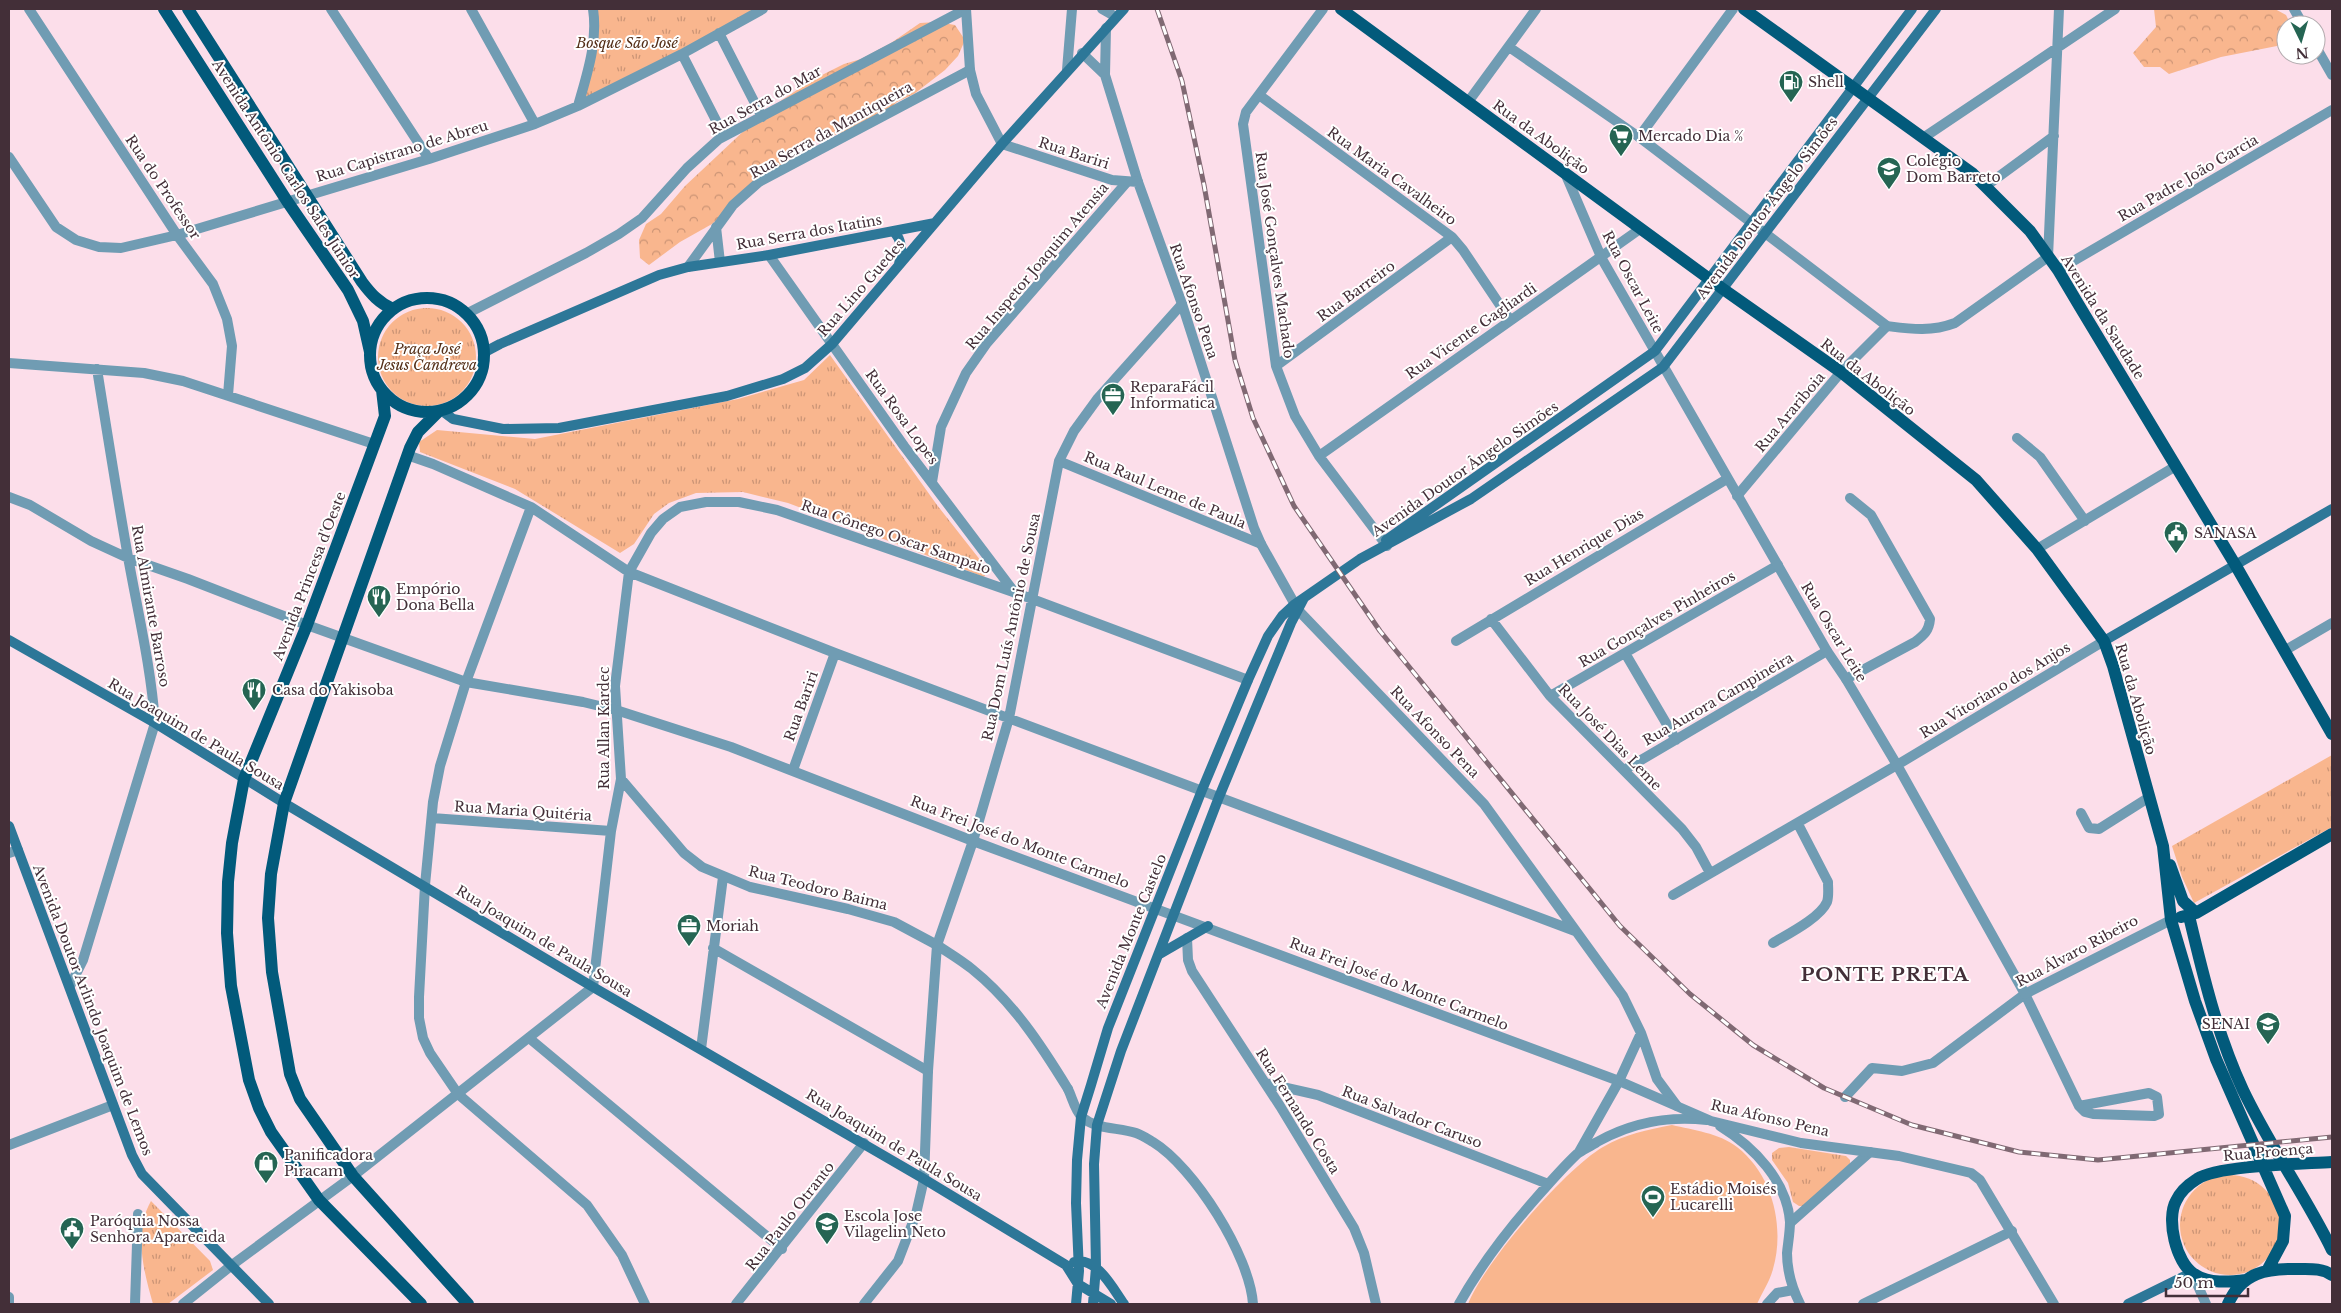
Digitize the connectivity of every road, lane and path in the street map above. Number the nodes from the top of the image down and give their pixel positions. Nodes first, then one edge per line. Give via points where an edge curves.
1 (29, 9) edge
2 (164, 9) edge
3 (188, 9) edge
4 (330, 9) edge
5 (471, 9) edge
6 (593, 9) edge
7 (763, 9) edge
8 (966, 9) edge
9 (1072, 9) edge
10 (1102, 9) edge
11 (1124, 9) edge
12 (1322, 9) edge
13 (1341, 9) edge
14 (1536, 9) edge
15 (1733, 9) edge
16 (1744, 9) edge
17 (1912, 9) edge
18 (1936, 9) edge
19 (2059, 9) edge
20 (2115, 9) edge
21 (1116, 17) junction
22 (1106, 28) junction
23 (719, 33) junction
24 (2058, 46) junction
25 (1508, 47) junction
26 (682, 54) junction
27 (1082, 54) junction
28 (970, 70) junction
29 (1067, 70) junction
30 (1105, 75) junction
31 (1853, 89) junction
32 (1258, 95) junction
33 (1868, 100) junction
34 (1468, 102) junction
35 (578, 106) junction
36 (2332, 110) edge
37 (762, 117) junction
38 (534, 124) junction
39 (724, 136) junction
40 (2054, 136) junction
41 (1639, 138) junction
42 (1923, 138) junction
43 (1002, 144) junction
44 (9, 157) edge
45 (429, 159) junction
46 (1565, 173) junction
47 (1133, 182) junction
48 (1986, 186) junction
49 (306, 195) junction
50 (287, 201) junction
51 (1752, 222) junction
52 (935, 223) junction
53 (716, 227) junction
54 (1640, 229) junction
55 (893, 231) junction
56 (1765, 232) junction
57 (178, 234) junction
58 (1452, 237) junction
59 (769, 255) junction
60 (1600, 255) junction
61 (2048, 257) junction
62 (720, 262) junction
63 (688, 267) junction
64 (898, 267) junction
65 (2058, 270) junction
66 (1709, 279) junction
67 (1722, 289) junction
68 (1182, 304) junction
69 (393, 309) junction
70 (466, 314) junction
71 (1510, 320) junction
72 (1887, 326) junction
73 (832, 344) junction
74 (1655, 351) junction
75 (370, 352) junction
76 (483, 353) junction
77 (9, 363) edge
78 (1276, 366) junction
79 (1663, 367) junction
80 (97, 369) junction
81 (1841, 372) junction
82 (382, 390) junction
83 (228, 395) junction
84 (440, 410) junction
85 (2017, 438) dead end
86 (374, 444) junction
87 (407, 455) junction
88 (1319, 456) junction
89 (1060, 461) junction
90 (2176, 466) junction
91 (1727, 479) junction
92 (932, 482) junction
93 (1737, 496) junction
94 (9, 497) edge
95 (1850, 498) dead end
96 (531, 507) junction
97 (2332, 509) edge
98 (2085, 521) junction
99 (651, 533) joint
100 (1261, 544) junction
101 (1385, 544) junction
102 (2037, 549) junction
103 (1372, 552) joint
104 (128, 558) junction
105 (1778, 565) junction
106 (2236, 566) junction
107 (629, 572) junction
108 (1016, 593) junction
109 (1031, 599) junction
110 (1296, 607) junction
111 (1491, 619) junction
112 (2332, 623) edge
113 (307, 625) junction
114 (342, 639) junction
115 (9, 640) edge
116 (1456, 641) dead end
117 (2104, 641) junction
118 (2284, 650) junction
119 (1826, 651) junction
120 (836, 653) junction
121 (1625, 653) junction
122 (1846, 679) junction
123 (1248, 680) junction
124 (466, 682) junction
125 (1550, 696) junction
126 (616, 710) junction
127 (1009, 718) junction
128 (155, 723) junction
129 (2332, 734) edge
130 (1676, 740) junction
131 (1897, 764) junction
132 (793, 770) junction
133 (1624, 770) junction
134 (244, 779) junction
135 (620, 779) junction
136 (1202, 790) junction
137 (1219, 797) junction
138 (2148, 798) junction
139 (284, 803) junction
140 (2081, 812) dead end
141 (432, 818) junction
142 (1798, 824) junction
143 (9, 826) edge
144 (611, 831) junction
145 (2332, 834) edge
146 (973, 840) junction
147 (2163, 846) junction
148 (13, 852) edge
149 (1710, 873) junction
150 (722, 877) junction
151 (425, 885) junction
152 (1673, 895) dead end
153 (1154, 908) junction
154 (1173, 914) junction
155 (2192, 914) junction
156 (2170, 920) junction
157 (1208, 926) junction
158 (1575, 931) junction
159 (1187, 938) junction
160 (1773, 943) dead end
161 (937, 945) junction
162 (713, 948) junction
163 (1158, 955) junction
164 (70, 986) junction
165 (593, 987) junction
166 (2025, 994) junction
167 (1641, 1033) junction
168 (529, 1038) junction
169 (701, 1049) junction
170 (928, 1071) junction
171 (1619, 1081) junction
172 (1265, 1083) junction
173 (458, 1094) junction
174 (1845, 1097) dead end
175 (113, 1105) junction
176 (1678, 1106) junction
177 (2079, 1106) junction
178 (1081, 1116) junction
179 (1711, 1121) junction
180 (1097, 1125) junction
181 (864, 1144) junction
182 (9, 1145) edge
183 (1870, 1152) junction
184 (1579, 1153) junction
185 (2332, 1162) edge
186 (353, 1176) junction
187 (924, 1179) junction
188 (1548, 1184) junction
189 (319, 1200) junction
190 (138, 1214) dead end
191 (1790, 1223) junction
192 (2012, 1231) junction
193 (782, 1249) junction
194 (2332, 1250) edge
195 (1079, 1261) junction
196 (232, 1265) junction
197 (1066, 1265) junction
198 (1096, 1267) junction
199 (2268, 1269) junction
200 (2194, 1274) junction
201 (2332, 1275) edge
202 (2246, 1280) junction
203 (1078, 1284) junction
204 (1793, 1290) junction
205 (1094, 1293) junction
206 (9, 1297) edge
207 (869, 1302) edge
208 (1768, 1302) edge
209 (10, 1304) edge
210 (134, 1304) edge
211 (183, 1304) edge
212 (269, 1304) edge
213 (421, 1304) edge
214 (468, 1304) edge
215 (644, 1304) edge
216 (736, 1304) edge
217 (1076, 1304) edge
218 (1093, 1304) edge
219 (1111, 1304) edge
220 (1124, 1304) edge
221 (1253, 1304) edge
222 (1376, 1304) edge
223 (1459, 1304) edge
224 (1800, 1304) edge
225 (1863, 1304) edge
226 (2054, 1304) edge
227 (2128, 1304) edge
228 (2206, 1304) edge
229 (2228, 1304) edge

1 - 57 street, Rua do Professor
2 - 50 main road, Avenida Antônio Carlos Sales Júnior
3 - 49 main road, Avenida Antônio Carlos Sales Júnior
4 - 45 street
5 - 38 street
6 - 35 street via 594,40 590,66
7 - 23 street, Rua Capistrano de Abreu
8 - 28 street
8 - 37 street, Rua Serra do Mar
9 - 29 street
10 - 21 street
11 - 21 main road, Rua Lino Guedes
12 - 32 street
13 - 34 main road, Rua da Abolição
14 - 25 street
15 - 41 street
16 - 31 main road, Avenida da Saudade
17 - 31 main road, Avenida Doutor Ângelo Simões
18 - 33 main road, Avenida Doutor Ângelo Simões
19 - 24 street
20 - 24 street
21 - 22 main road, Rua Lino Guedes
22 - 27 main road, Rua Lino Guedes
22 - 30 street, Rua Afonso Pena
23 - 26 street, Rua Capistrano de Abreu
23 - 37 street
24 - 40 street
24 - 42 street
25 - 34 street
25 - 41 street
26 - 35 street, Rua Capistrano de Abreu
26 - 39 street
27 - 29 main road, Rua Lino Guedes
27 - 30 street
28 - 43 street via 976,94
28 - 53 street, Rua Serra da Mantiqueira via 759,182 733,205
29 - 43 main road, Rua Lino Guedes
30 - 47 street, Rua Afonso Pena
31 - 33 main road, Avenida da Saudade
31 - 51 main road, Avenida Doutor Ângelo Simões
32 - 58 street, Rua Maria Cavalheiro
32 - 78 street, Rua José Gonçalves Machado via 1243,116 1243,124
33 - 42 main road, Avenida da Saudade
33 - 56 main road, Avenida Doutor Ângelo Simões
34 - 46 main road, Rua da Abolição
35 - 38 street, Rua Capistrano de Abreu
36 - 65 street, Rua Padre João Garcia
37 - 39 street, Rua Serra do Mar
38 - 45 street, Rua Capistrano de Abreu
39 - 70 street, Rua Serra do Mar via 686,168 642,218 586,254
40 - 48 street
40 - 61 street
41 - 51 street
42 - 48 main road, Avenida da Saudade
43 - 47 street, Rua Bariri via 1102,177
43 - 52 main road, Rua Lino Guedes
44 - 57 street, Rua Capistrano de Abreu via 56,227 76,240 99,247 121,248
45 - 49 street, Rua Capistrano de Abreu
46 - 54 main road, Rua da Abolição
46 - 60 street, Rua Oscar Leite
47 - 68 street, Rua Afonso Pena
47 - 92 street, Rua Inspetor Joaquim Atensia via 987,343 966,373 941,427
48 - 61 main road, Avenida da Saudade via 2030,231
49 - 50 street, Rua Capistrano de Abreu
49 - 69 main road, Avenida Antônio Carlos Sales Júnior via 372,296
50 - 57 street, Rua Capistrano de Abreu
50 - 75 main road, Avenida Antônio Carlos Sales Júnior via 348,290 363,321
51 - 56 street
51 - 66 main road, Avenida Doutor Ângelo Simões
52 - 55 main road, Rua Serra dos Itatins
52 - 64 main road, Rua Lino Guedes
53 - 62 street
53 - 63 street, Rua Serra da Mantiqueira
54 - 60 street, Rua Vicente Gagliardi
54 - 66 main road, Rua da Abolição
55 - 59 main road, Rua Serra dos Itatins
55 - 64 main road via 901,244
56 - 67 main road, Avenida Doutor Ângelo Simões
56 - 72 street
57 - 83 street, Rua do Professor via 213,284 227,319 232,346
58 - 71 street, Rua Maria Cavalheiro
58 - 78 street, Rua Barreiro
59 - 62 main road, Rua Serra dos Itatins
59 - 73 street, Rua Rosa Lopes
60 - 71 street, Rua Vicente Gagliardi
60 - 74 street, Rua Oscar Leite
61 - 65 main road, Avenida da Saudade
61 - 72 street via 1955,324 1938,330
62 - 63 main road, Rua Serra dos Itatins
63 - 76 main road via 628,288
64 - 73 main road, Rua Lino Guedes
65 - 90 main road, Avenida da Saudade
66 - 67 main road, Rua da Abolição
66 - 74 main road, Avenida Doutor Ângelo Simões
67 - 79 main road, Avenida Doutor Ângelo Simões
67 - 81 main road, Rua da Abolição
68 - 89 street, Rua Dom Luís Antônio de Sousa via 1098,398 1074,430
68 - 100 street, Rua Afonso Pena
69 - 70 main road via 423,298 438,299
69 - 75 main road via 381,321
70 - 76 main road via 477,326
71 - 88 street, Rua Vicente Gagliardi
72 - 81 street, Rua Arariboia
73 - 84 main road, Rua Lino Guedes via 804,368 783,379 727,396 559,428 494,427 453,420
73 - 92 street, Rua Rosa Lopes
74 - 79 street, Rua Oscar Leite
74 - 101 main road, Avenida Doutor Ângelo Simões
75 - 82 main road via 371,365
76 - 84 main road via 482,370 470,392
77 - 80 street
78 - 88 street, Rua José Gonçalves Machado via 1294,416
79 - 91 street, Rua Oscar Leite
79 - 101 main road, Avenida Doutor Ângelo Simões via 1472,499
80 - 83 street via 144,373
80 - 104 street, Rua Almirante Barroso
81 - 93 street, Rua Arariboia
81 - 102 main road, Rua da Abolição via 1976,480
82 - 84 main road via 407,408 423,412
82 - 86 main road, Avenida Princesa d'Oeste via 384,416
83 - 86 street
84 - 87 main road via 418,432
85 - 98 street via 2040,458
86 - 113 main road, Avenida Princesa d'Oeste
87 - 96 street
87 - 114 main road
88 - 101 street, Rua José Gonçalves Machado
89 - 100 street, Rua Raul Leme de Paula
89 - 109 street, Rua Dom Luís Antônio de Sousa
90 - 98 street
90 - 106 main road, Avenida da Saudade
91 - 93 street, Rua Oscar Leite
91 - 111 street, Rua Henrique Dias
92 - 108 street, Rua Rosa Lopes
93 - 105 street, Rua Oscar Leite
94 - 104 street
95 - 122 street via 1871,515 1930,619 1929,628 1915,642
96 - 107 street
96 - 124 street
97 - 106 main road, Rua Vitoriano dos Anjos
98 - 102 street
99 - 107 street, Rua Allan Kardec
99 - 108 street, Rua Cônego Oscar Sampaio via 680,507 706,502 739,502 777,510
100 - 110 street, Rua Afonso Pena
101 - 103 main road, Avenida Doutor Ângelo Simões
102 - 117 main road, Rua da Abolição
103 - 110 main road, Avenida Monte Castelo via 1308,595
104 - 113 street
104 - 128 street, Rua Almirante Barroso via 150,671
105 - 119 street, Rua Oscar Leite
105 - 121 street, Rua Gonçalves Pinheiros
106 - 117 main road, Rua Vitoriano dos Anjos
106 - 118 main road, Avenida da Saudade
107 - 120 street
107 - 126 street, Rua Allan Kardec via 617,670
108 - 109 street, Rua Cônego Oscar Sampaio
109 - 123 street, Rua Cônego Oscar Sampaio
109 - 127 street, Rua Dom Luís Antônio de Sousa
110 - 123 main road, Avenida Monte Castelo via 1282,616 1268,636
110 - 137 main road
110 - 158 street, Rua Afonso Pena via 1484,804
111 - 116 street, Rua Henrique Dias
111 - 125 street, Rua José Dias Leme
112 - 118 street
113 - 114 street, Rua Frei José do Monte Carmelo
113 - 134 main road, Avenida Princesa d'Oeste
114 - 124 street, Rua Frei José do Monte Carmelo
114 - 139 main road
115 - 128 main road, Rua Joaquim de Paula Sousa
117 - 131 street, Rua Vitoriano dos Anjos
117 - 138 main road, Rua da Abolição
118 - 129 main road, Avenida da Saudade
119 - 122 street, Rua Oscar Leite
119 - 130 street, Rua Aurora Campineira
120 - 127 street
120 - 132 street, Rua Bariri
121 - 125 street, Rua Gonçalves Pinheiros
121 - 130 street
122 - 131 street, Rua Oscar Leite
123 - 136 main road, Avenida Monte Castelo
124 - 126 street, Rua Frei José do Monte Carmelo
124 - 141 street via 440,766
125 - 133 street, Rua José Dias Leme
126 - 132 street, Rua Frei José do Monte Carmelo
126 - 135 street, Rua Allan Kardec
127 - 136 street
127 - 146 street, Rua Dom Luís Antônio de Sousa
128 - 134 main road, Rua Joaquim de Paula Sousa
128 - 164 street, Rua Almirante Barroso via 93,928
130 - 133 street, Rua Aurora Campineira
131 - 142 street, Rua Vitoriano dos Anjos
131 - 166 street, Rua Oscar Leite
132 - 146 street, Rua Frei José do Monte Carmelo
133 - 149 street, Rua José Dias Leme via 1682,829
134 - 139 main road, Rua Joaquim de Paula Sousa
134 - 189 main road, Avenida Princesa d'Oeste via 228,882 231,986 249,1080 259,1108 271,1132
135 - 144 street, Rua Allan Kardec
135 - 150 street, Rua Teodoro Baima via 684,853 702,868
136 - 137 street
136 - 153 main road, Avenida Monte Castelo
137 - 154 main road
137 - 158 street
138 - 140 street via 2099,829 2089,828
138 - 147 main road, Rua da Abolição
139 - 151 main road, Rua Joaquim de Paula Sousa
139 - 186 main road via 271,874 268,918 280,1027 290,1074 300,1099
141 - 144 street, Rua Maria Quitéria
141 - 151 street
142 - 149 street, Rua Vitoriano dos Anjos
142 - 160 street via 1828,882 1828,897 1820,911
143 - 148 main road, Avenida Doutor Arlindo Joaquim de Lemos
144 - 165 street, Rua Allan Kardec
145 - 155 main road, Rua Álvaro Ribeiro
146 - 153 street, Rua Frei José do Monte Carmelo
146 - 161 street, Rua Dom Luís Antônio de Sousa
147 - 155 main road via 2181,896
147 - 156 main road, Rua da Abolição
148 - 164 main road, Avenida Doutor Arlindo Joaquim de Lemos
149 - 152 street, Rua Vitoriano dos Anjos
150 - 161 street, Rua Teodoro Baima via 780,895 848,908 894,922
150 - 162 street
151 - 165 main road, Rua Joaquim de Paula Sousa
151 - 173 street via 419,997 423,1038
153 - 154 street, Rua Frei José do Monte Carmelo
153 - 178 main road, Avenida Monte Castelo via 1108,1028
154 - 157 street, Rua Frei José do Monte Carmelo
154 - 163 main road
155 - 156 main road, Rua Álvaro Ribeiro
155 - 194 main road via 2206,989 2227,1054 2258,1120
156 - 166 street, Rua Álvaro Ribeiro
156 - 199 main road, Rua da Abolição via 2213,1051 2284,1216 2280,1249
157 - 159 main road
157 - 171 street, Rua Frei José do Monte Carmelo
158 - 167 street, Rua Afonso Pena via 1623,996
159 - 163 main road
159 - 172 street, Rua Fernando Costa via 1192,971
161 - 170 street, Rua Dom Luís Antônio de Sousa
161 - 178 street, Rua Teodoro Baima via 972,968 1022,1020 1044,1050
162 - 169 street
162 - 170 street
163 - 180 main road via 1120,1051
164 - 175 main road, Avenida Doutor Arlindo Joaquim de Lemos
165 - 168 street
165 - 169 main road, Rua Joaquim de Paula Sousa
166 - 174 street, Rua Álvaro Ribeiro via 1933,1063 1902,1071 1872,1068
166 - 177 street, Rua Oscar Leite
167 - 171 street
167 - 176 street, Rua Afonso Pena via 1657,1078
168 - 173 street
168 - 193 street
169 - 181 main road, Rua Joaquim de Paula Sousa
170 - 187 street, Rua Dom Luís Antônio de Sousa
171 - 176 street, Rua Frei José do Monte Carmelo
171 - 184 street
172 - 188 street, Rua Salvador Caruso via 1318,1095
172 - 222 street, Rua Fernando Costa via 1354,1228 1364,1253
173 - 186 street
173 - 215 street via 587,1205 622,1255
175 - 182 street
175 - 196 main road, Avenida Doutor Arlindo Joaquim de Lemos via 142,1174
176 - 179 street, Rua Afonso Pena
177 - 177 street via 2094,1114 2157,1116 2160,1111 2157,1097 2149,1093
178 - 180 street
178 - 195 main road, Avenida Monte Castelo via 1076,1194
179 - 183 street, Rua Afonso Pena via 1801,1143
179 - 184 street via 1679,1118 1631,1126
179 - 191 street via 1745,1143 1763,1161 1779,1187
180 - 198 main road via 1094,1164
180 - 221 street via 1145,1137 1168,1152 1186,1172 1238,1252 1248,1274
181 - 187 main road, Rua Joaquim de Paula Sousa
181 - 193 street, Rua Paulo Otranto
183 - 191 street
183 - 192 street, Rua Afonso Pena via 1974,1174
184 - 188 street
185 - 200 main road, Rua Proença via 2212,1171 2186,1187 2175,1201 2171,1220 2180,1258
186 - 189 street
186 - 214 main road
187 - 197 main road, Rua Joaquim de Paula Sousa
187 - 207 street, Rua Dom Luís Antônio de Sousa via 916,1214 898,1261
188 - 223 street via 1500,1242
189 - 196 street
189 - 213 main road, Avenida Princesa d'Oeste
190 - 210 street
191 - 204 street via 1788,1266
192 - 225 street
192 - 226 street
193 - 216 street, Rua Paulo Otranto
195 - 197 main road
195 - 198 main road
195 - 203 main road, Avenida Monte Castelo
196 - 211 street
196 - 212 main road, Avenida Doutor Arlindo Joaquim de Lemos
197 - 203 main road
198 - 205 main road
198 - 220 main road
199 - 201 main road via 2315,1269
199 - 202 main road
200 - 202 main road via 2221,1282
200 - 227 main road
200 - 228 street
202 - 229 main road
203 - 205 main road
203 - 217 main road, Avenida Monte Castelo
204 - 208 street via 1777,1293
204 - 224 street
205 - 218 main road
205 - 219 main road
206 - 209 street

